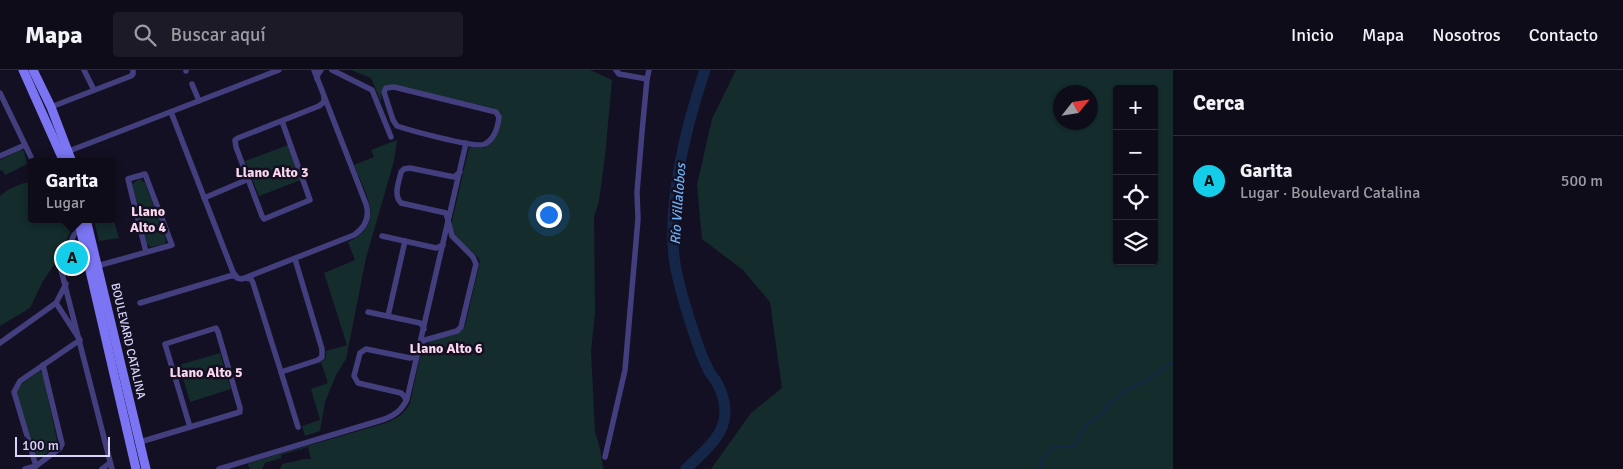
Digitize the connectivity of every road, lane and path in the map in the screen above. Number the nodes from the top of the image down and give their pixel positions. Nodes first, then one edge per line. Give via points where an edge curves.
1 (23, 70) edge
2 (33, 70) edge
3 (84, 70) edge
4 (133, 70) edge
5 (280, 70) edge
6 (314, 70) edge
7 (321, 70) edge
8 (332, 70) edge
9 (616, 70) edge
10 (649, 70) edge
11 (317, 79) junction
12 (647, 79) junction
13 (192, 84) dead end
14 (94, 90) junction
15 (0, 92) edge
16 (323, 95) junction
17 (199, 100) junction
18 (51, 107) junction
19 (171, 112) junction
20 (44, 115) junction
21 (282, 121) junction
22 (391, 137) dead end
23 (466, 144) junction
24 (25, 145) junction
25 (69, 151) junction
26 (0, 156) edge
27 (31, 157) dead end
28 (62, 158) edge
29 (71, 158) edge
30 (460, 172) junction
31 (247, 176) junction
32 (204, 198) junction
33 (80, 223) edge
34 (81, 223) edge
35 (82, 223) edge
36 (448, 223) junction
37 (382, 236) dead end
38 (405, 242) junction
39 (443, 245) junction
40 (66, 251) junction
41 (146, 252) junction
42 (78, 259) junction
43 (295, 259) junction
44 (62, 262) junction
45 (97, 266) junction
46 (236, 276) junction
47 (244, 278) junction
48 (66, 284) junction
49 (56, 303) junction
50 (140, 303) dead end
51 (368, 312) dead end
52 (388, 316) junction
53 (424, 329) junction
54 (80, 340) junction
55 (0, 343) edge
56 (419, 349) junction
57 (43, 365) junction
58 (281, 372) junction
59 (406, 403) junction
60 (190, 427) junction
61 (298, 427) dead end
62 (140, 442) junction
63 (605, 457) dead end
64 (242, 462) junction
65 (36, 466) junction
66 (111, 466) edge
67 (25, 469) edge
68 (102, 469) edge
69 (136, 469) edge
70 (146, 469) edge
71 (219, 469) edge
72 (247, 469) edge

1 - 20 street
2 - 18 street
3 - 14 street
4 - 14 street via 131,76
5 - 17 street
6 - 11 street
7 - 11 street
8 - 22 street via 372,90
9 - 12 street via 619,74
10 - 12 street
11 - 16 street
12 - 63 street via 625,370
13 - 17 street
14 - 18 street
15 - 24 street
16 - 21 street via 324,102 319,106
16 - 43 street via 366,204 368,217 364,227 354,235
17 - 19 street
18 - 25 street
19 - 25 street
19 - 32 street
20 - 25 street via 62,146
20 - 28 street
21 - 31 street via 235,140
21 - 31 street via 310,200 264,218
23 - 23 street via 397,125 384,90 394,88 498,113 496,130 487,143
23 - 30 street
24 - 26 street
24 - 27 street
25 - 29 street
30 - 36 street
30 - 36 street via 454,177 410,168 401,172 396,195 399,202 445,212
31 - 32 street via 244,181
32 - 46 street
33 - 40 street
34 - 42 street, BOULEVARD CATALINA
35 - 45 street, BOULEVARD CATALINA
36 - 39 street
36 - 56 street via 452,236 473,257 476,266 460,329 425,340
37 - 38 street
38 - 39 street via 436,248
38 - 52 street
39 - 53 street
40 - 42 street via 77,252
40 - 44 street
41 - 41 street via 172,245 145,174 128,179
41 - 45 street
42 - 44 street
42 - 69 street, BOULEVARD CATALINA
43 - 47 street
43 - 58 street via 322,354 318,360
44 - 48 street via 60,266
45 - 62 street, BOULEVARD CATALINA
46 - 47 street
46 - 50 street
47 - 58 street via 253,281
48 - 49 street
48 - 54 street
49 - 54 street
49 - 55 street
51 - 52 street
52 - 53 street via 420,323
53 - 56 street
54 - 57 street
54 - 66 street
56 - 59 street
56 - 59 street via 410,358 366,349 360,353 354,376 358,383 401,393
57 - 65 street via 62,444
57 - 65 street via 20,382 14,392
58 - 61 street
59 - 64 street via 385,419
60 - 60 street via 237,414 240,410 216,328 165,344
60 - 62 street
62 - 70 street, BOULEVARD CATALINA
64 - 71 street
64 - 72 street
65 - 67 street
66 - 68 street

